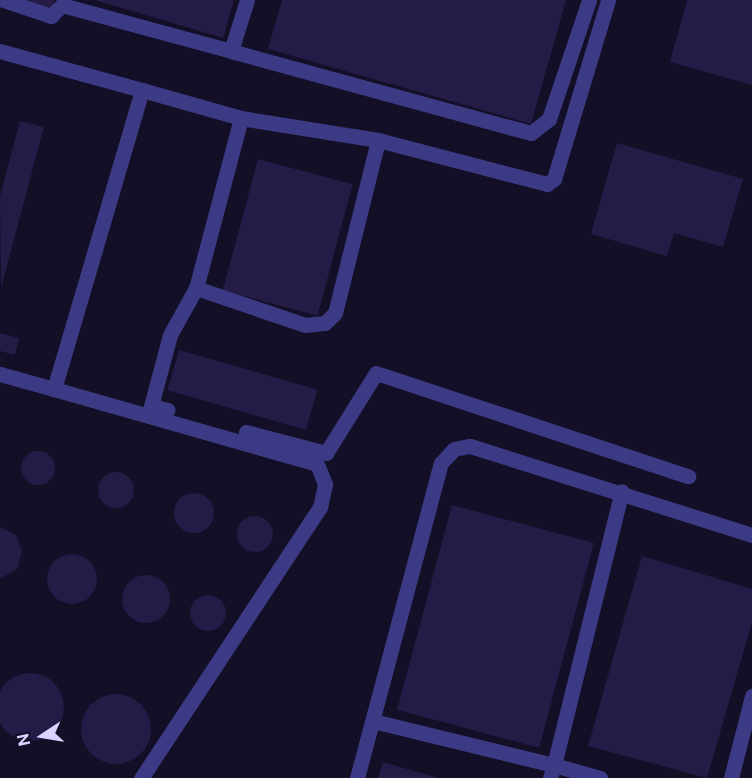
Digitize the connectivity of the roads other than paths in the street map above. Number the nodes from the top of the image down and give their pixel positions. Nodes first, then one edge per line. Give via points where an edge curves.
1 (3, 0) edge
2 (247, 0) edge
3 (589, 0) edge
4 (608, 0) edge
5 (63, 2) edge
6 (0, 51) edge
7 (231, 51) junction
8 (142, 90) junction
9 (241, 118) junction
10 (378, 140) junction
11 (196, 288) junction
12 (0, 374) edge
13 (54, 389) junction
14 (688, 476) dead end
15 (622, 492) junction
16 (752, 535) edge
17 (752, 696) edge
18 (373, 721) junction
19 (552, 772) edge
20 (141, 778) edge
21 (357, 778) edge
22 (600, 778) edge
23 (731, 778) edge

1 - 5 lane via 51,16
2 - 7 lane
3 - 7 lane via 549,119 531,133
4 - 10 lane via 554,179 547,184
5 - 7 lane
6 - 8 lane
8 - 9 lane
8 - 13 lane
9 - 10 lane
9 - 11 lane
10 - 11 lane via 335,313 325,323 304,325
11 - 14 lane via 170,334 151,406 326,453 376,373
12 - 13 lane
13 - 20 lane via 317,464 325,484 320,507
15 - 16 lane
15 - 18 lane via 470,446 454,449 441,463
15 - 19 lane
17 - 23 lane
18 - 19 lane
18 - 21 lane
19 - 22 lane

